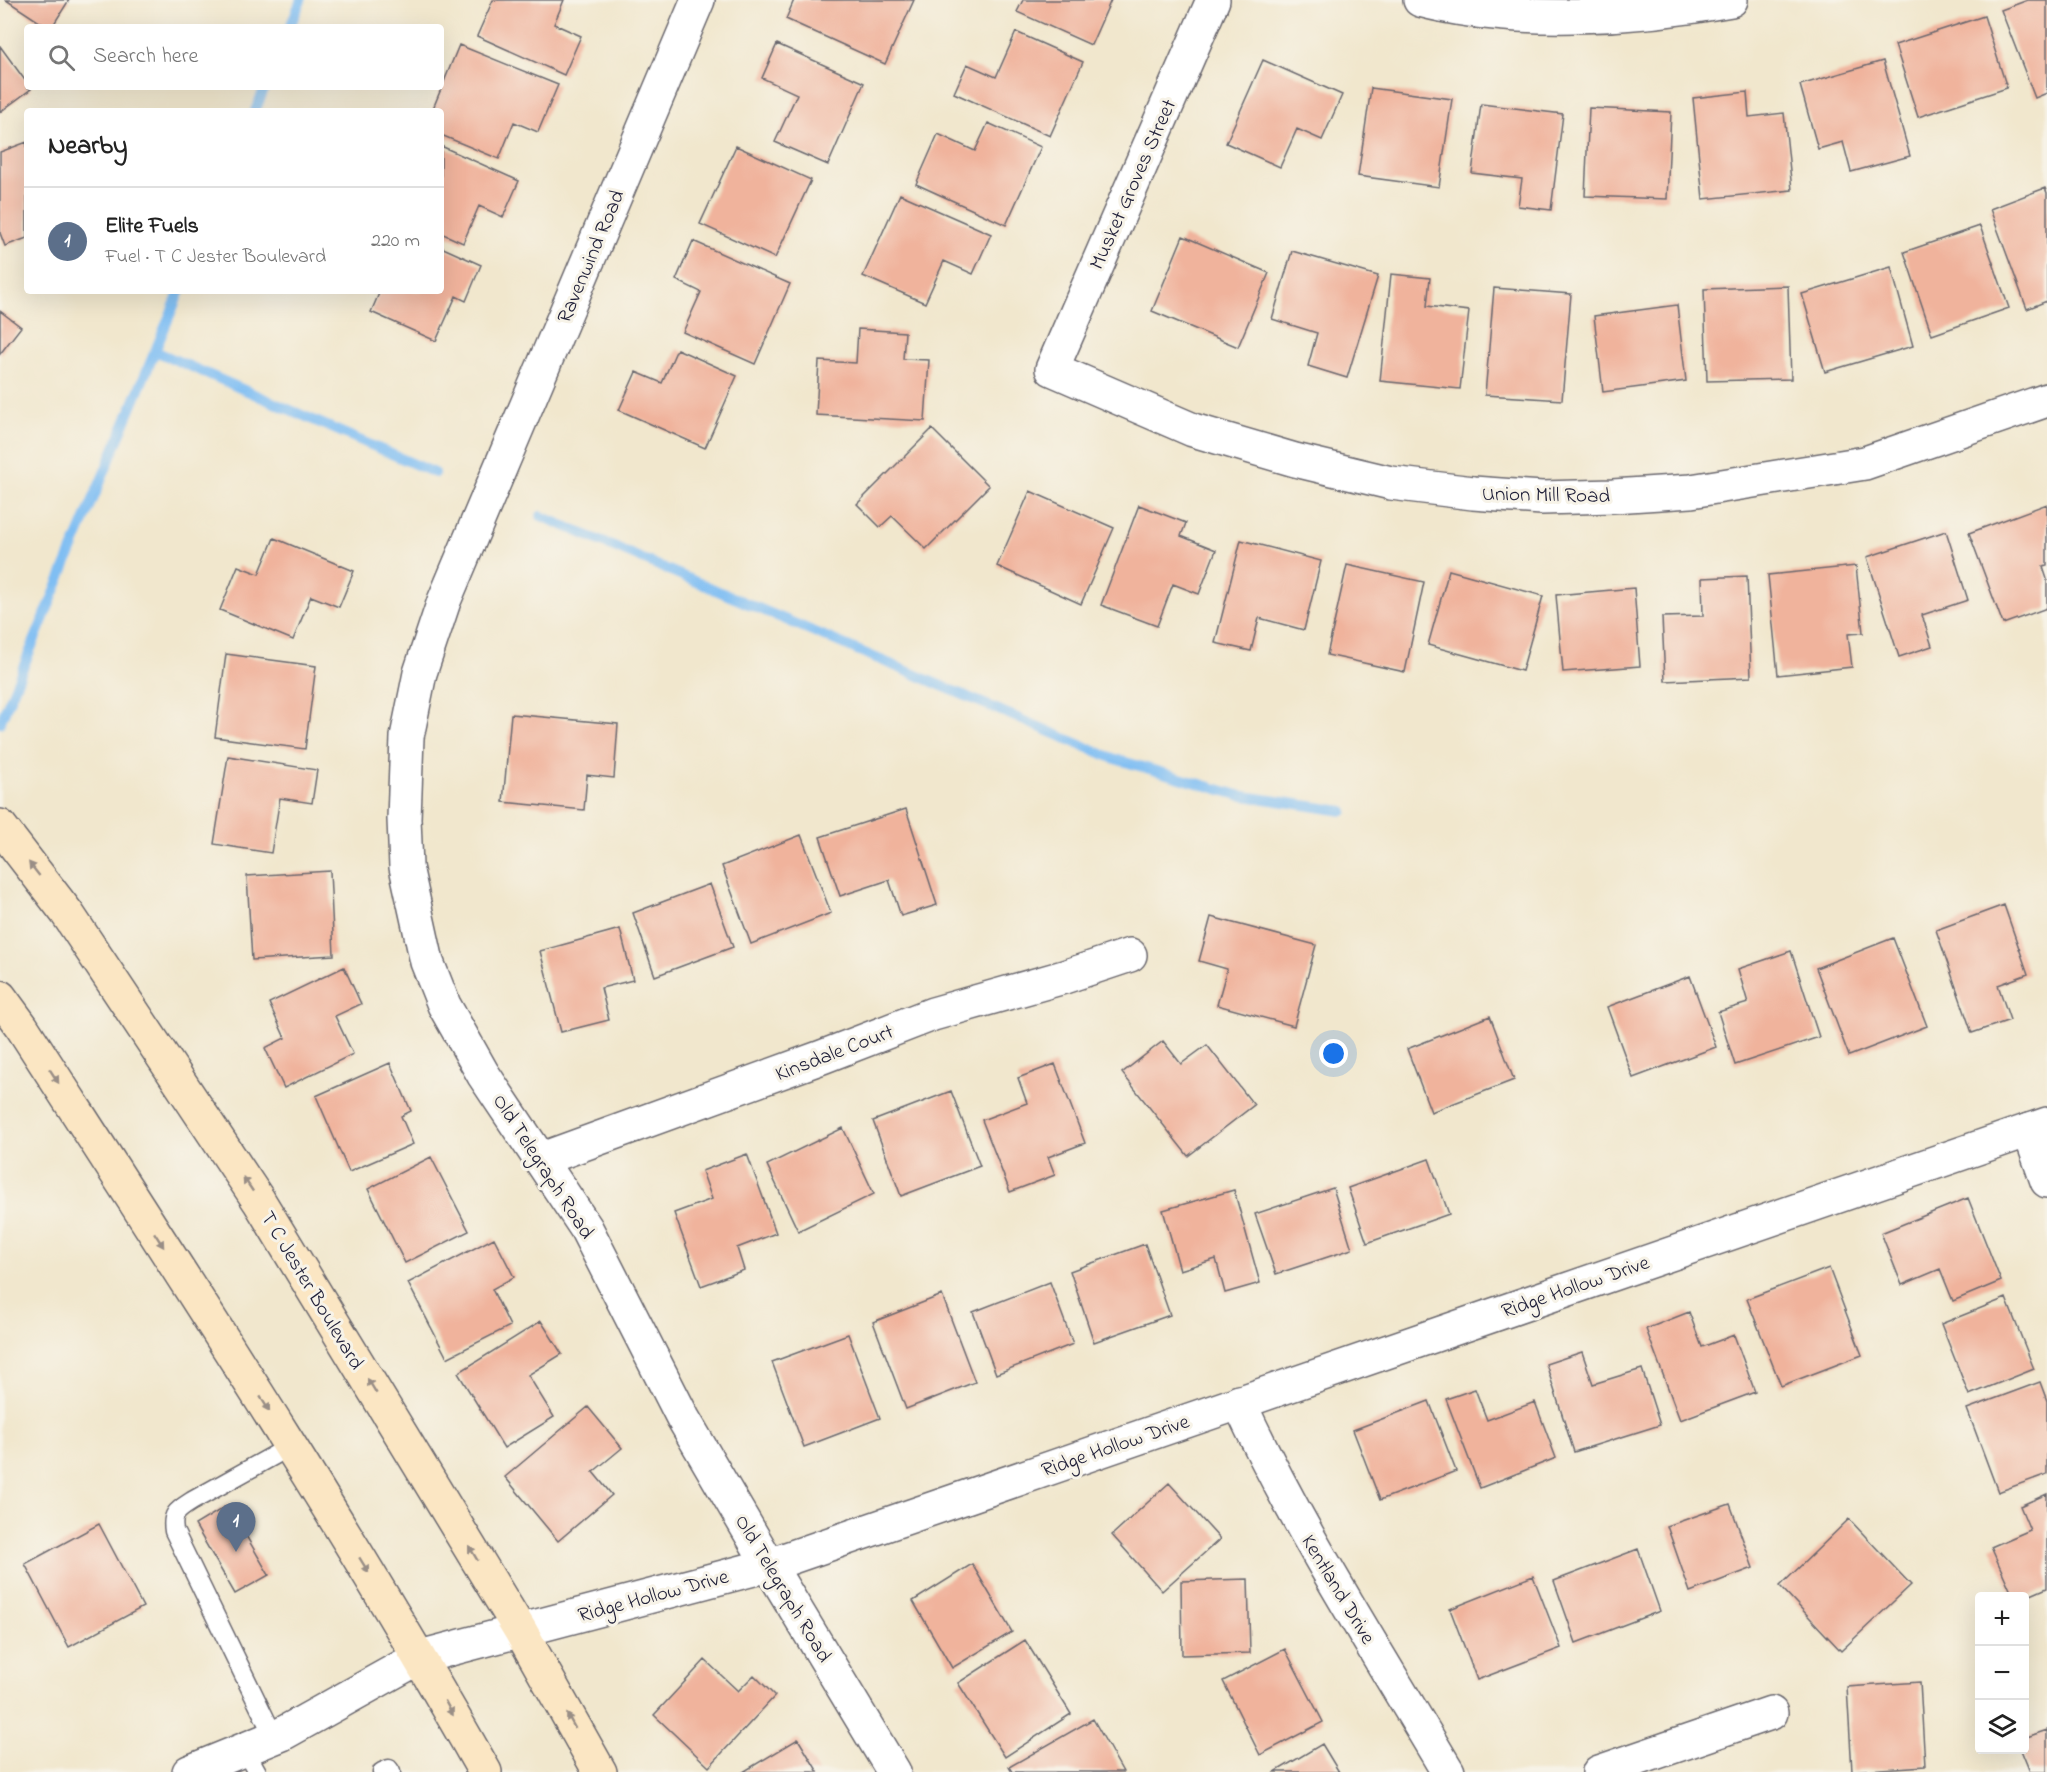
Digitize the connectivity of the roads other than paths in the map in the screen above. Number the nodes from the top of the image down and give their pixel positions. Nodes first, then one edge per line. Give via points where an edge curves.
1 (698, 0) edge
2 (1213, 0) edge
3 (1420, 0) edge
4 (1731, 0) edge
5 (1052, 369) joint
6 (2047, 400) edge
7 (481, 512) joint
8 (0, 826) edge
9 (1130, 955) dead end
10 (0, 997) edge
11 (2038, 1127) edge
12 (542, 1160) junction
13 (2047, 1181) edge
14 (1239, 1402) junction
15 (291, 1446) junction
16 (769, 1565) junction
17 (520, 1630) junction
18 (420, 1657) junction
19 (1771, 1713) dead end
20 (258, 1753) edge
21 (189, 1772) edge
22 (382, 1772) edge
23 (391, 1772) edge
24 (485, 1772) edge
25 (600, 1772) edge
26 (894, 1772) edge
27 (1448, 1772) edge
28 (1599, 1772) edge

1 - 7 street, Ravenwind Road
2 - 5 street, Musket Groves Street
3 - 4 street via 1504,14 1573,16 1638,13
5 - 6 street, Union Mill Road via 1193,430 1295,460 1391,483 1542,498 1690,490 1865,463
7 - 12 street, Old Telegraph Road via 444,601 420,674 407,737 406,867 427,962 444,1005 483,1074
17 -> 8 main road, T C Jester Boulevard via 259,1201 67,913
9 - 12 street, Kinsdale Court via 933,1014
10 -> 15 main road
11 - 13 street
11 - 14 street, Ridge Hollow Drive
12 - 16 street, Old Telegraph Road via 586,1228 683,1418
14 - 16 street, Ridge Hollow Drive
14 - 27 street, Kentland Drive via 1304,1530
15 -> 18 main road
15 - 20 lane via 192,1501 177,1511 172,1520
16 - 17 street, Ridge Hollow Drive
16 - 26 street, Old Telegraph Road
17 - 18 street, Ridge Hollow Drive
25 -> 17 main road, T C Jester Boulevard
18 - 20 street, Ridge Hollow Drive
18 -> 24 main road
19 - 28 street
20 - 21 street, Ridge Hollow Drive
22 - 23 lane

